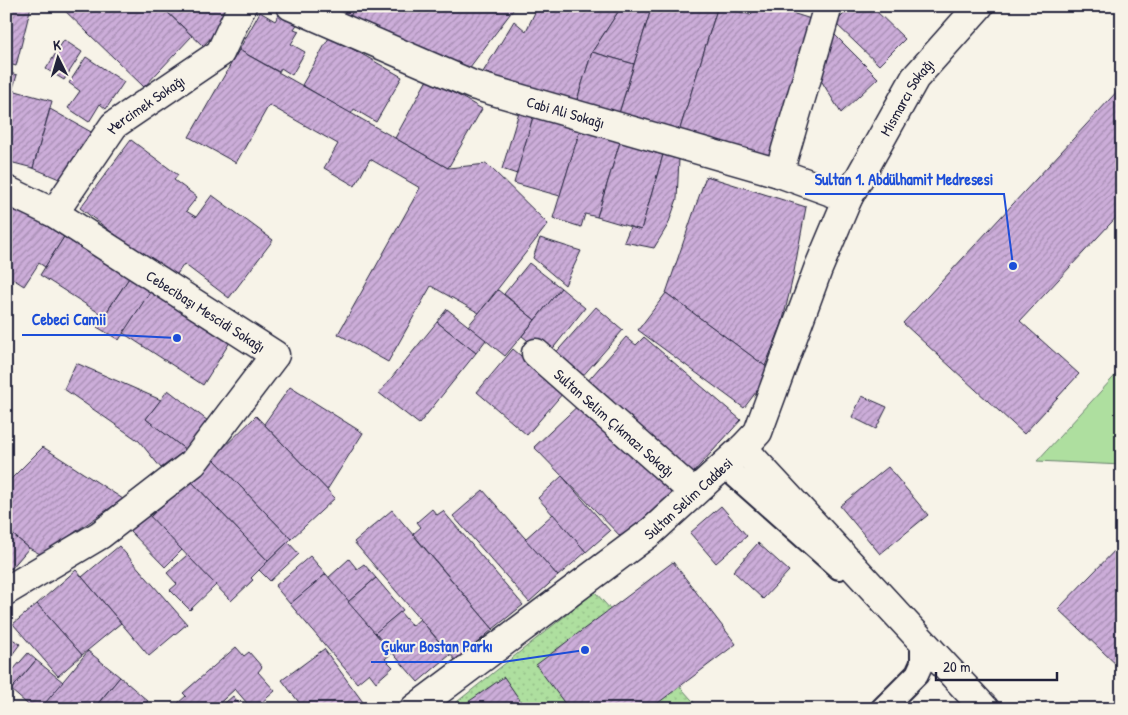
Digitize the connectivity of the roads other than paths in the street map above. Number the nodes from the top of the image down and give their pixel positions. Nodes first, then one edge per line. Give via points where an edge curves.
1 (242, 6) edge
2 (291, 6) edge
3 (828, 6) edge
4 (979, 6) edge
5 (779, 173) junction
6 (6, 190) edge
7 (848, 198) junction
8 (54, 213) junction
9 (536, 354) dead end
10 (733, 456) junction
11 (693, 492) junction
12 (6, 591) edge
13 (922, 641) junction
14 (885, 708) edge
15 (414, 709) edge
16 (985, 709) edge

1 - 8 street, Mercimek Sokağı via 220,52 114,126
2 - 5 street, Cabi Ali Sokağı via 473,85
3 - 5 street
4 - 7 street, Mismarcı Sokağı via 915,78
5 - 7 street, Cabi Ali Sokağı
6 - 8 street, Cebecibaşı Mescidi Sokağı
7 - 10 street, Sultan Selim Caddesi via 818,269 758,432
8 - 12 street, Cebecibaşı Mescidi Sokağı via 275,355 193,463 100,534
9 - 11 street, Sultan Selim Çıkmazı Sokağı
10 - 11 street, Sultan Selim Caddesi
10 - 13 street
11 - 15 street, Sultan Selim Caddesi via 652,531
13 - 14 lane via 922,662 917,674
13 - 16 street

